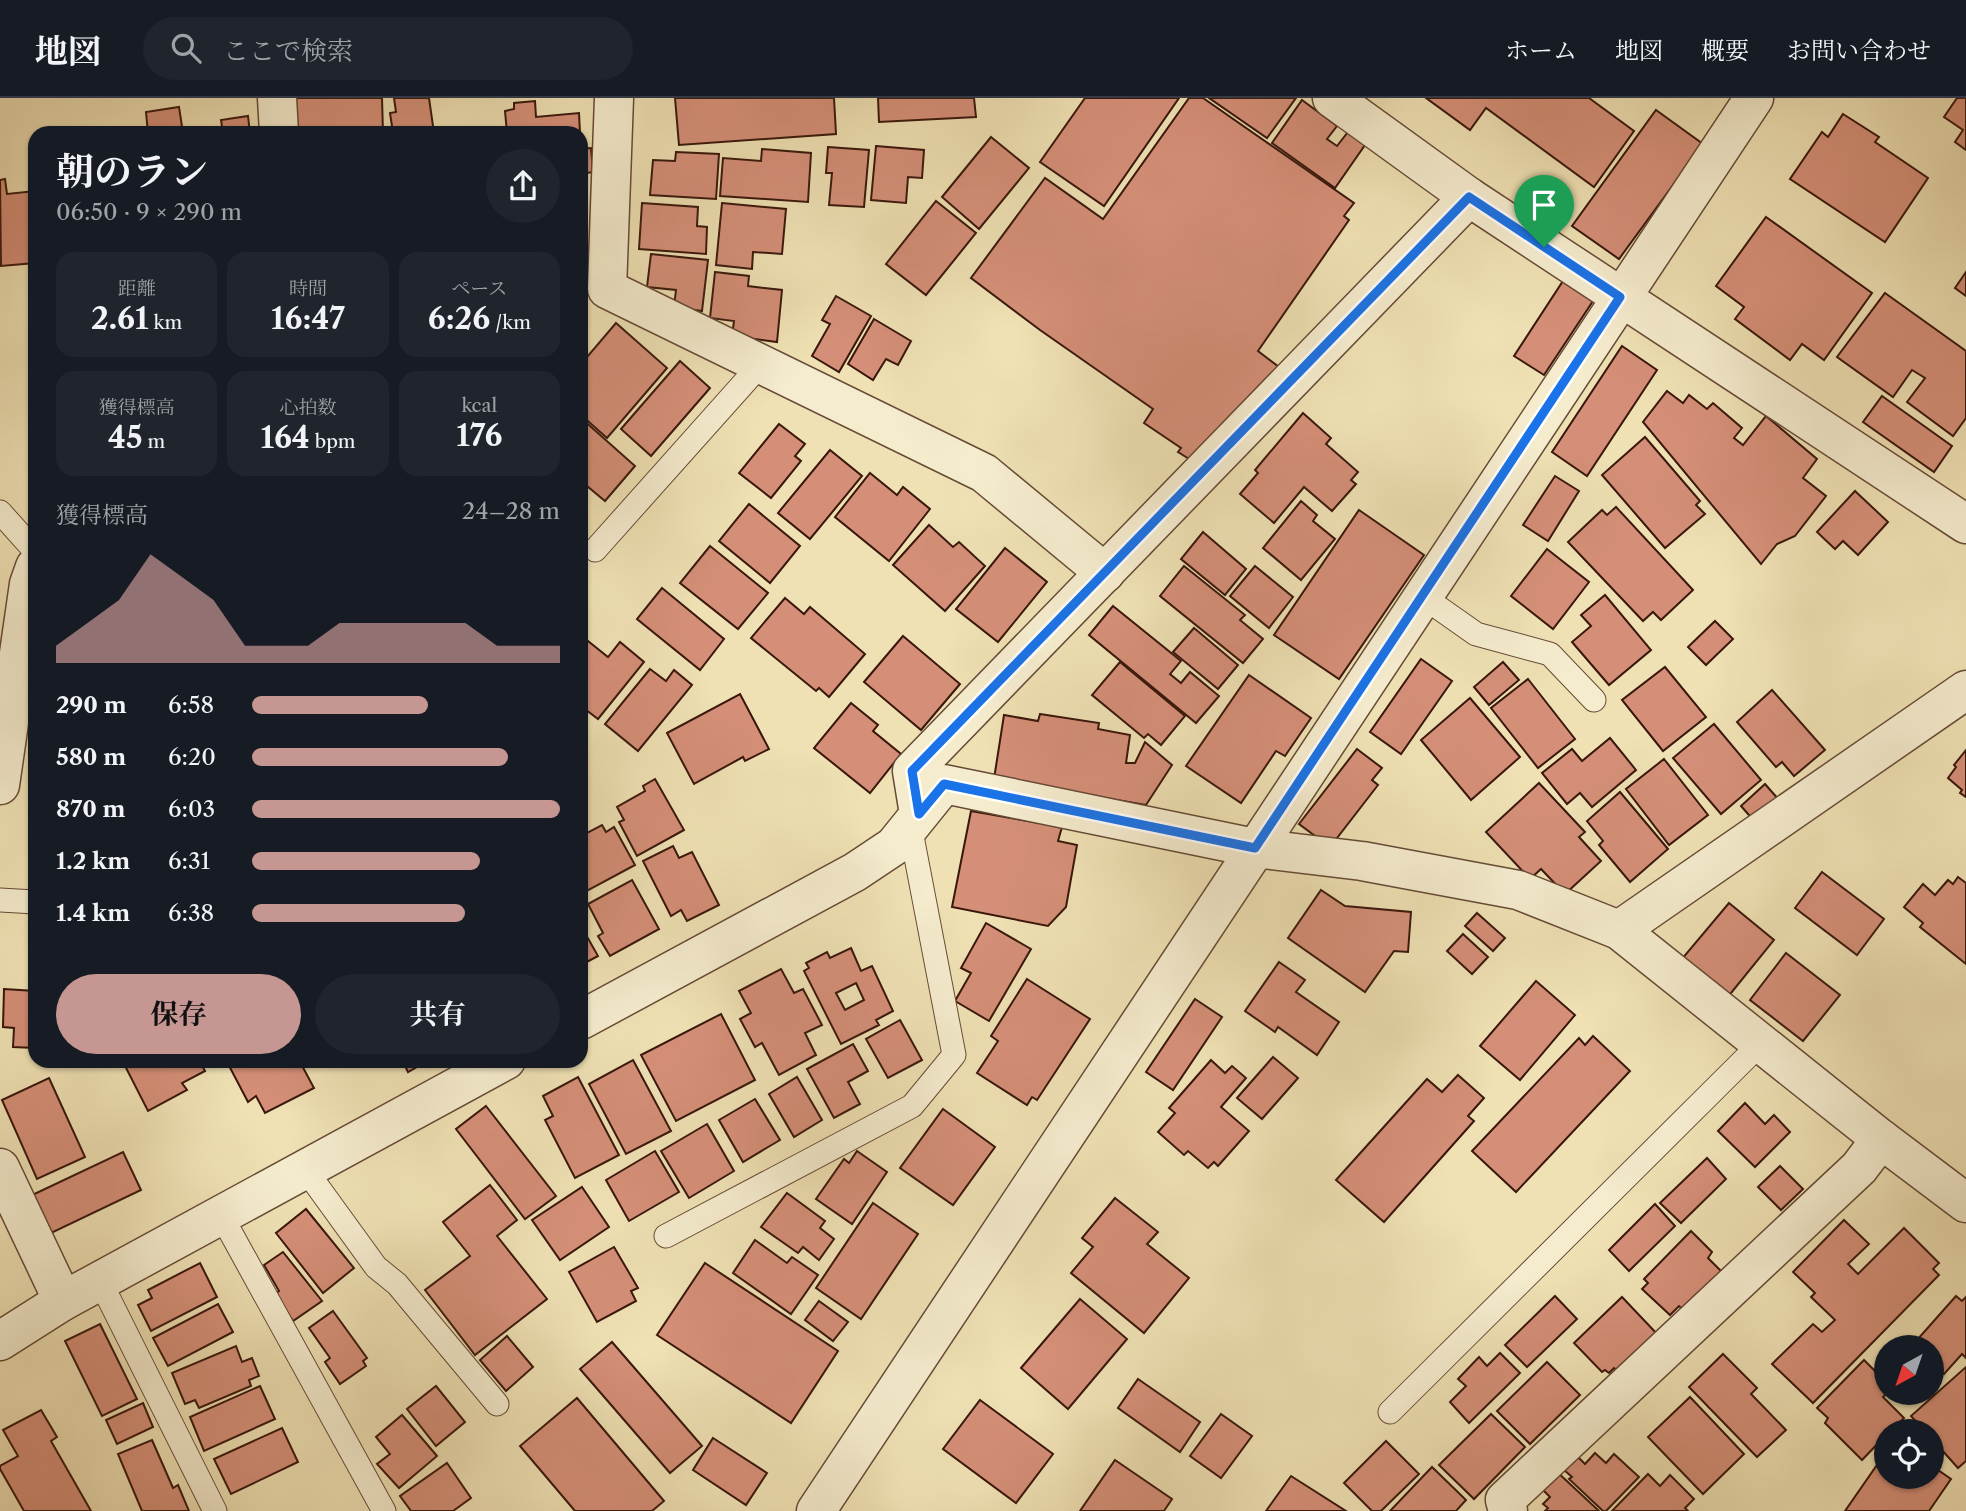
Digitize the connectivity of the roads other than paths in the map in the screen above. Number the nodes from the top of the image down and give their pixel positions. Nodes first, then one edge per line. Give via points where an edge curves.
1 (277, 98) edge
2 (614, 98) edge
3 (1332, 98) edge
4 (1754, 98) edge
5 (279, 126) edge
6 (1469, 197) junction
7 (1620, 297) junction
8 (761, 364) junction
9 (0, 512) edge
10 (1966, 524) edge
11 (28, 543) edge
12 (595, 550) dead end
13 (1105, 573) junction
14 (28, 591) edge
15 (1422, 596) junction
16 (1966, 690) edge
17 (1594, 700) dead end
18 (0, 785) edge
19 (915, 820) junction
20 (1255, 848) junction
21 (0, 900) edge
22 (28, 902) edge
23 (1619, 930) junction
24 (588, 1016) edge
25 (1761, 1043) junction
26 (491, 1068) edge
27 (1881, 1139) junction
28 (0, 1168) edge
29 (305, 1169) junction
30 (1966, 1203) edge
31 (221, 1215) junction
32 (666, 1236) dead end
33 (100, 1280) junction
34 (63, 1300) junction
35 (0, 1341) edge
36 (497, 1404) dead end
37 (1390, 1412) dead end
38 (215, 1511) edge
39 (384, 1511) edge
40 (816, 1511) edge
41 (1508, 1511) edge

1 - 5 street
2 - 8 street via 607,289
3 - 6 street
4 - 7 street
6 - 7 street
6 - 13 street
7 - 10 street
7 - 15 street
8 - 12 lane
8 - 13 street via 984,473
9 - 11 lane
13 - 19 street via 912,771
14 - 18 street
15 - 17 lane via 1476,634 1549,654
15 - 20 street
16 - 23 street
19 - 20 street via 944,784
19 - 24 street via 894,846 855,872
19 - 32 lane via 954,1055 912,1105
20 - 23 street via 1362,861 1518,890
20 - 40 street
21 - 22 lane
23 - 25 street
25 - 27 street
25 - 37 lane
26 - 29 street
27 - 30 street
27 - 41 street via 1858,1168 1504,1500
28 - 34 street
29 - 31 street
29 - 36 lane via 376,1267 397,1284
31 - 33 street
31 - 39 lane
33 - 34 street
33 - 38 lane
34 - 35 street

